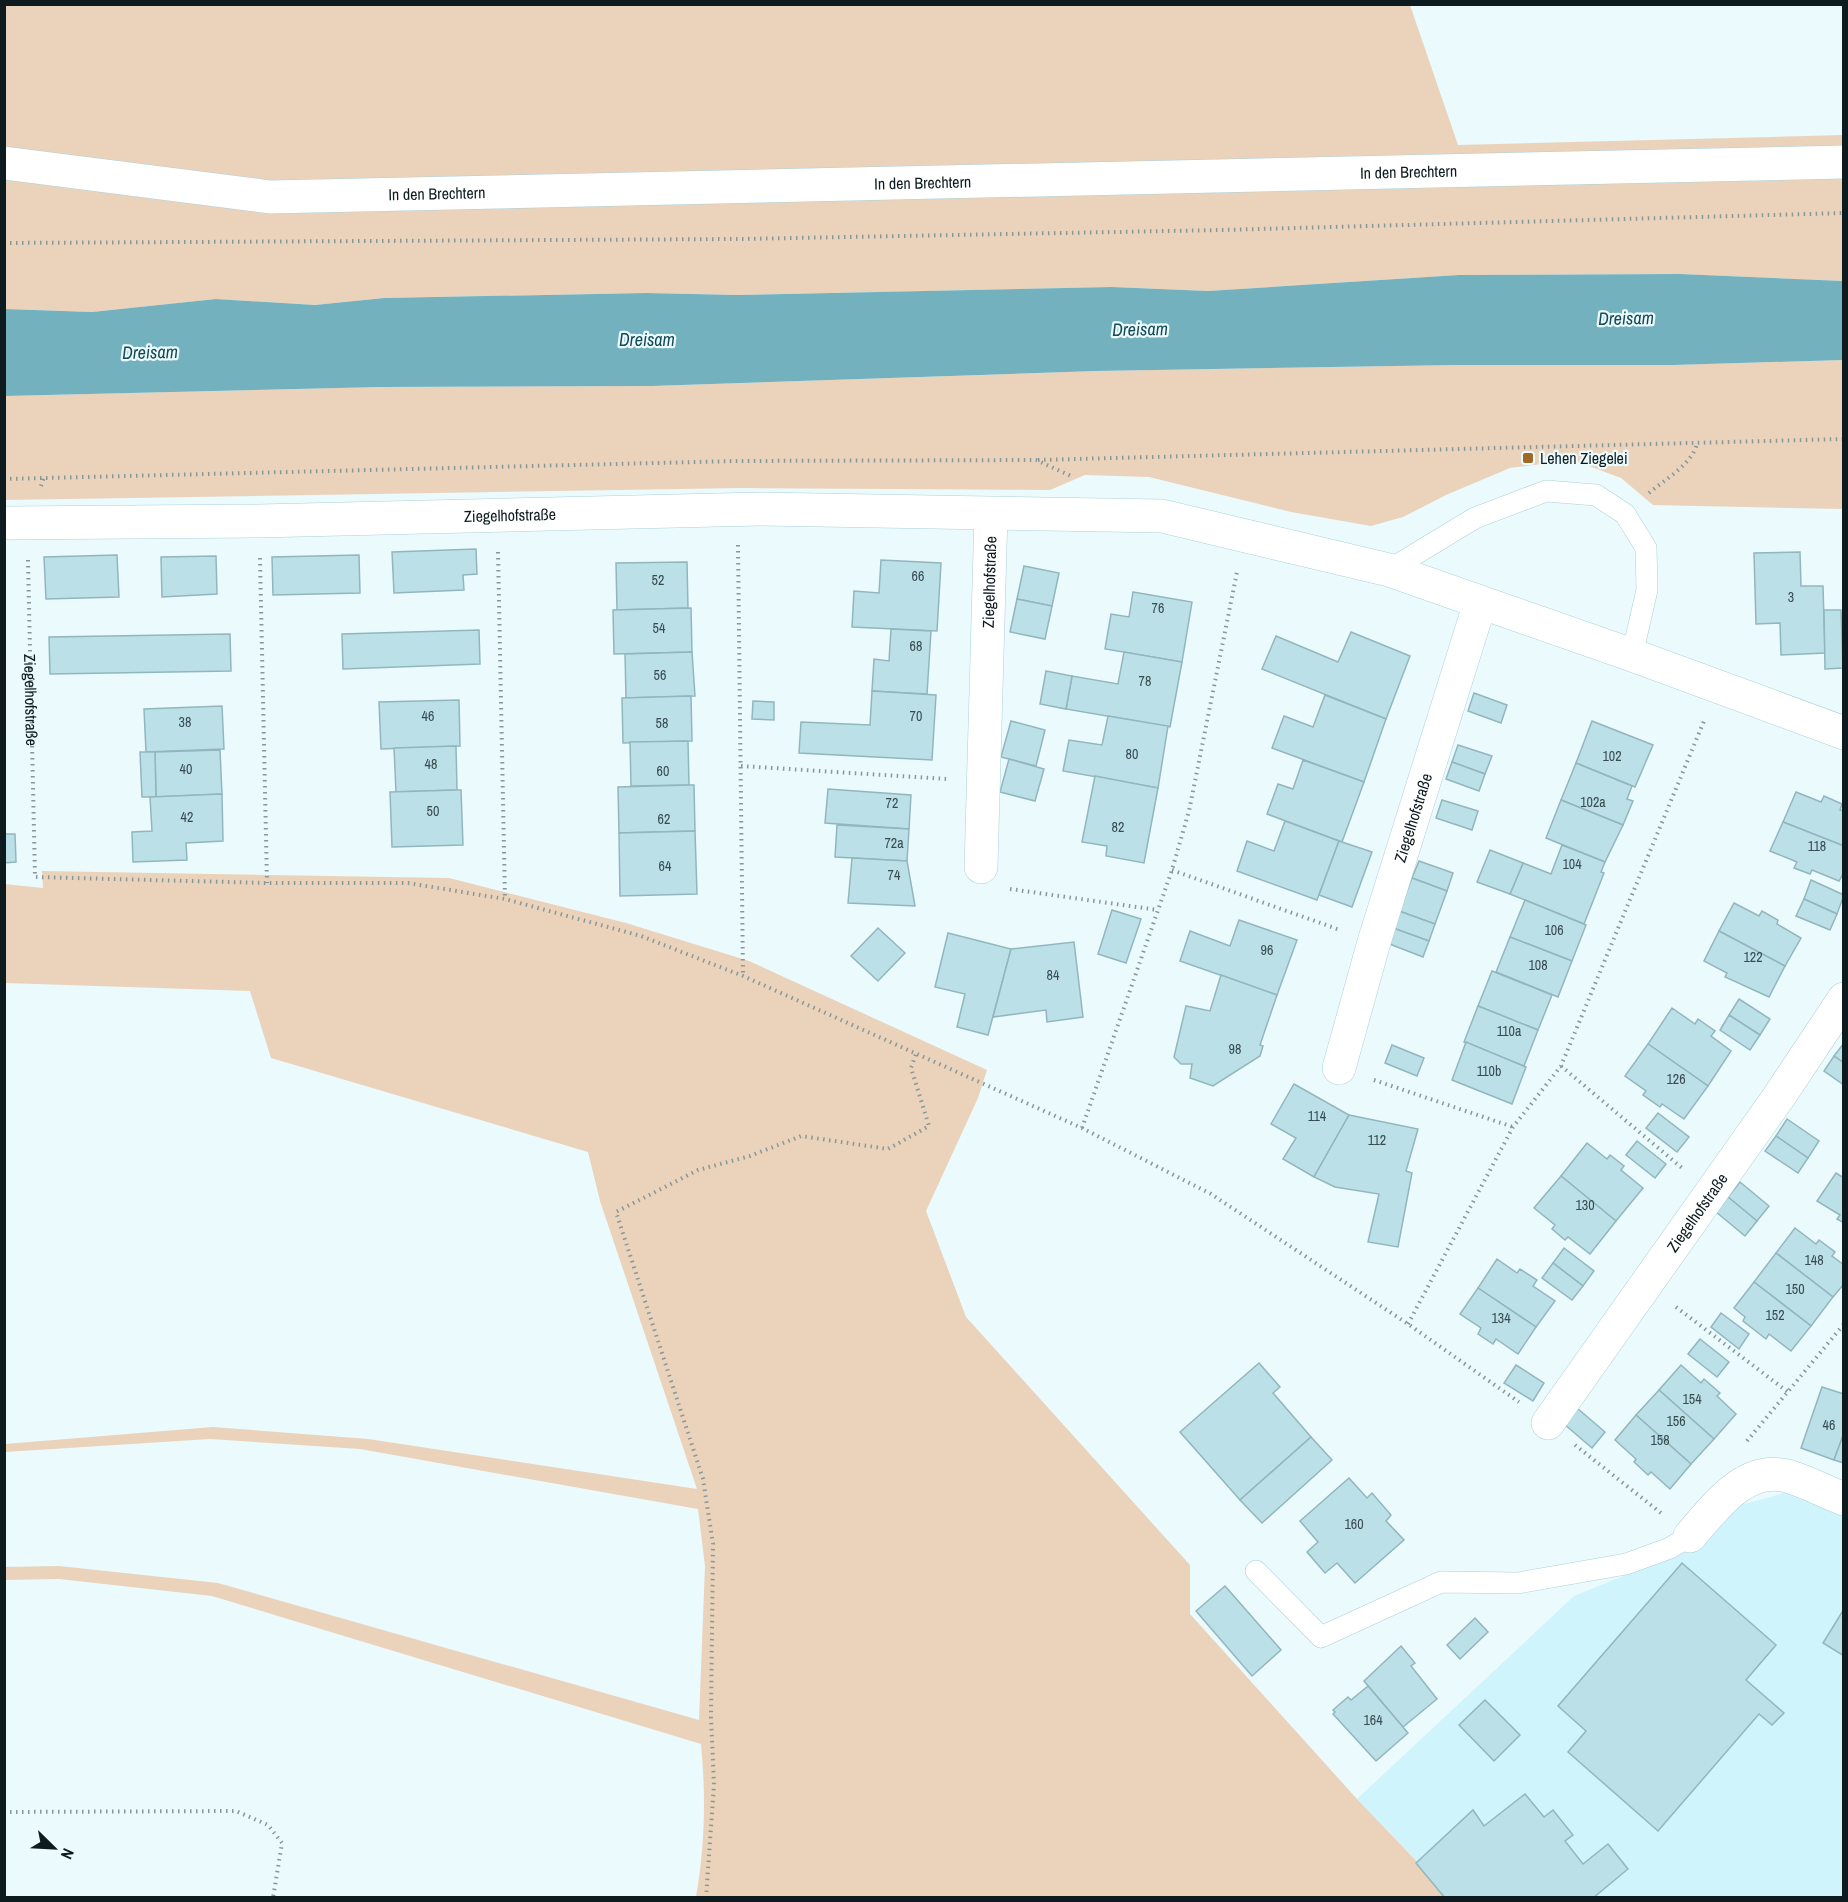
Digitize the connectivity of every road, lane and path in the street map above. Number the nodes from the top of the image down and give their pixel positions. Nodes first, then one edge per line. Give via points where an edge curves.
1 (1844, 162) edge
2 (4, 163) edge
3 (1844, 213) edge
4 (4, 243) edge
5 (1844, 439) edge
6 (1697, 443) junction
7 (736, 460) junction
8 (1036, 460) junction
9 (496, 467) junction
10 (258, 473) junction
11 (4, 478) edge
12 (1078, 479) dead end
13 (737, 509) junction
14 (497, 514) junction
15 (991, 514) junction
16 (1625, 514) junction
17 (259, 521) junction
18 (16, 523) edge
19 (1244, 534) junction
20 (1389, 570) junction
21 (1480, 603) junction
22 (1632, 655) junction
23 (1718, 687) junction
24 (1844, 733) edge
25 (741, 766) junction
26 (984, 781) junction
27 (981, 867) joint
28 (1172, 870) junction
29 (267, 883) junction
30 (506, 899) junction
31 (1158, 910) junction
32 (1374, 942) junction
33 (743, 976) junction
34 (1844, 999) edge
35 (916, 1054) junction
36 (1561, 1066) junction
37 (1339, 1068) joint
38 (1513, 1127) junction
39 (1082, 1128) junction
40 (1711, 1191) junction
41 (1647, 1284) junction
42 (1408, 1324) junction
43 (1844, 1324) edge
44 (1788, 1392) junction
45 (1548, 1423) junction
46 (1758, 1477) junction
47 (1844, 1499) edge
48 (1690, 1536) junction
49 (1256, 1571) dead end
50 (4, 1812) edge
51 (273, 1898) edge
52 (706, 1898) edge

1 - 2 street, In den Brechtern via 270,198
3 - 4 path via 1222,231 751,239
5 - 6 path
6 - 8 path
6 - 16 path via 1695,451 1666,481
7 - 8 path
7 - 9 path
7 - 13 path
8 - 12 path
9 - 10 path
9 - 14 path
10 - 11 path
10 - 17 path
13 - 14 street, Ziegelhofstraße
13 - 15 street, Ziegelhofstraße
13 - 25 path
14 - 17 street, Ziegelhofstraße
14 - 30 path
15 - 19 street, Ziegelhofstraße via 1162,516
15 - 26 street, Ziegelhofstraße
16 - 20 lane via 1596,495 1546,491 1475,518
16 - 22 lane via 1646,548 1647,590
17 - 18 street, Ziegelhofstraße
17 - 29 path
18 - 29 path, Ziegelhofstraße via 35,877
19 - 20 street, Ziegelhofstraße
19 - 28 path via 1189,811
20 - 21 street, Ziegelhofstraße
21 - 22 street, Ziegelhofstraße
21 - 32 street, Ziegelhofstraße
22 - 23 street, Ziegelhofstraße
23 - 24 street, Ziegelhofstraße
23 - 36 path
25 - 26 path
25 - 33 path
26 - 27 street, Ziegelhofstraße
27 - 31 path via 1005,889
28 - 31 path
28 - 32 path
29 - 30 path via 408,884
30 - 33 path via 640,936
31 - 39 path
32 - 37 street, Ziegelhofstraße
33 - 35 path
34 - 40 street, Ziegelhofstraße
35 - 39 path
35 - 52 path via 911,1068 929,1126 888,1149 801,1136 750,1156 698,1170 616,1212 703,1479 713,1544 714,1785
36 - 38 path
36 - 40 path
37 - 38 path
38 - 42 path
39 - 42 path via 1211,1194
40 - 41 street, Ziegelhofstraße
41 - 44 path
41 - 45 street, Ziegelhofstraße
42 - 45 path
43 - 44 path
44 - 46 path via 1741,1448
45 - 48 path
46 - 47 street via 1786,1476
46 - 48 street via 1729,1492
48 - 49 lane via 1626,1564 1518,1583 1441,1582 1321,1637
50 - 51 path via 236,1811 268,1825 282,1843

